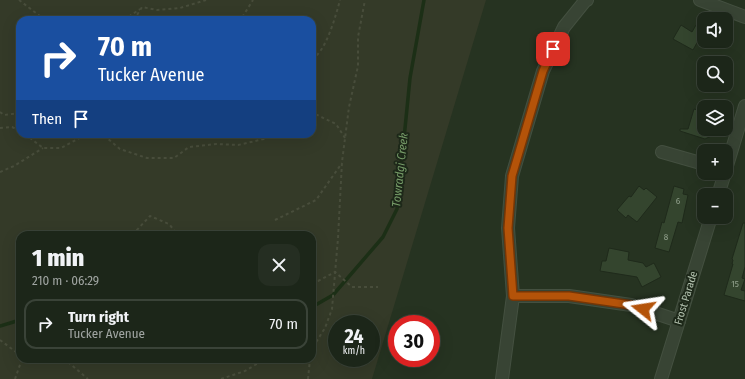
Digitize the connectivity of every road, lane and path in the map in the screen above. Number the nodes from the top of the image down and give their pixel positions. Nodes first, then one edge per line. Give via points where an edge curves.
1 (19, 0) edge
2 (206, 0) edge
3 (253, 0) edge
4 (340, 0) edge
5 (365, 0) edge
6 (585, 0) edge
7 (700, 0) edge
8 (142, 8) junction
9 (40, 16) edge
10 (130, 16) edge
11 (137, 16) edge
12 (243, 16) edge
13 (745, 16) edge
14 (316, 57) edge
15 (745, 106) edge
16 (0, 112) edge
17 (16, 114) edge
18 (316, 114) edge
19 (0, 128) edge
20 (16, 129) edge
21 (30, 138) edge
22 (80, 138) edge
23 (107, 138) edge
24 (265, 138) edge
25 (345, 139) junction
26 (733, 146) edge
27 (43, 148) junction
28 (662, 152) dead end
29 (342, 162) junction
30 (697, 162) edge
31 (0, 172) edge
32 (275, 220) dead end
33 (709, 224) edge
34 (136, 231) edge
35 (175, 231) edge
36 (335, 272) junction
37 (316, 281) edge
38 (378, 287) dead end
39 (513, 296) junction
40 (679, 321) junction
41 (0, 340) edge
42 (316, 341) edge
43 (16, 352) edge
44 (21, 363) edge
45 (69, 363) edge
46 (258, 363) edge
47 (310, 363) edge
48 (15, 379) edge
49 (88, 379) edge
50 (221, 379) edge
51 (308, 379) edge
52 (502, 379) edge
53 (661, 379) edge

1 - 9 path
2 - 8 path via 180,8
3 - 12 path
4 - 14 path via 330,33
5 - 25 path via 358,36 358,66
6 - 39 street via 564,27 543,71 512,176 508,228
7 - 13 street
8 - 10 path
8 - 11 path
15 - 26 street
16 - 17 path via 4,115
18 - 25 path via 336,124
19 - 20 path
21 - 27 path
22 - 27 path via 61,148
23 - 24 path via 120,149 147,158 174,158 189,147 238,145
25 - 29 path
27 - 31 path
28 - 30 street
29 - 32 path via 316,200
29 - 36 path
33 - 40 street, Frost Parade
34 - 35 path via 150,216 169,224
36 - 37 path
36 - 38 path via 352,287
36 - 42 path via 332,309 325,328
39 - 40 street via 569,296 631,305
39 - 52 street
40 - 53 street, Frost Parade
41 - 43 path
44 - 48 path
45 - 49 path
46 - 50 path via 245,371
47 - 51 path

